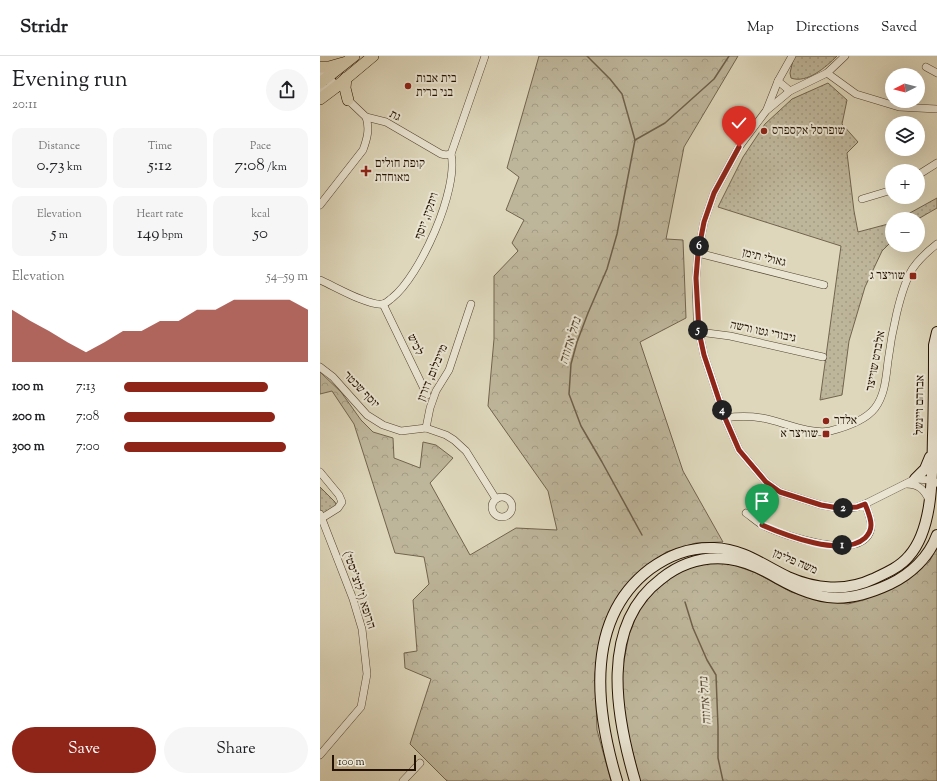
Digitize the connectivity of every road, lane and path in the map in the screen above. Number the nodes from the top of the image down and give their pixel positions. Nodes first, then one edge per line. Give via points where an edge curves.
1 (373, 56) edge
2 (485, 56) edge
3 (792, 56) edge
4 (845, 56) edge
5 (352, 58) edge
6 (320, 67) edge
7 (926, 67) dead end
8 (937, 72) edge
9 (827, 73) junction
10 (346, 78) junction
11 (778, 81) junction
12 (321, 86) edge
13 (336, 87) junction
14 (790, 91) junction
15 (348, 100) junction
16 (937, 109) edge
17 (766, 111) junction
18 (366, 117) junction
19 (451, 154) junction
20 (937, 163) edge
21 (925, 171) edge
22 (885, 192) edge
23 (862, 199) dead end
24 (320, 205) edge
25 (937, 244) edge
26 (698, 253) junction
27 (320, 280) edge
28 (824, 285) dead end
29 (383, 304) junction
30 (471, 304) dead end
31 (699, 332) junction
32 (937, 332) edge
33 (823, 356) dead end
34 (320, 367) edge
35 (427, 395) dead end
36 (725, 418) junction
37 (426, 428) junction
38 (933, 451) junction
39 (320, 472) edge
40 (915, 479) junction
41 (934, 481) edge
42 (905, 484) junction
43 (496, 499) dead end
44 (929, 500) junction
45 (865, 504) junction
46 (746, 513) dead end
47 (321, 516) edge
48 (937, 535) edge
49 (320, 755) edge
50 (420, 763) dead end
51 (403, 781) edge
52 (617, 781) edge
53 (635, 781) edge

1 - 10 main road
2 - 19 street, ויתקין, יוסף
3 - 11 street
4 - 9 street
5 - 6 main road via 333,66
5 - 12 main road
7 - 8 street
9 - 14 street
9 - 16 street via 856,94 899,107
10 - 13 main road
10 - 15 main road
11 - 14 street
11 - 17 street
12 - 13 main road
12 - 13 main road
13 - 15 street, גת
14 - 17 street
15 - 18 street, גת
17 - 26 street via 739,147 714,193 704,222
18 - 19 street, גת via 386,122 441,154
18 - 24 street via 368,131 363,150
19 - 29 street, ויתקין, יוסף via 450,183 433,236 410,278 397,294
20 - 21 street
22 - 23 street
25 - 36 street, אלברט שוייצר via 913,269 903,291 891,339 882,397 876,408 865,418 829,431 818,431 762,418
26 - 28 street, גאולי תימן
26 - 31 street via 696,278
27 - 29 street via 371,304
29 - 35 street, לכיש
30 - 37 street, מייבלום, דורון via 449,370 436,391
31 - 33 street, גיבורי גטו ורשה
31 - 36 street
32 - 38 main road, אברהם ויינשל via 934,345
34 - 37 street, יוסף שכטר via 333,377 367,415 383,425 401,431
36 - 45 street via 739,450 766,482 780,492 838,508
37 - 43 street, יוסף שכטר via 446,434 462,447
38 - 40 main road via 925,469
38 - 41 main road, אברהם ויינשל
39 - 47 street via 342,502 338,508
40 - 41 street
40 - 42 street
41 - 44 main road, משה פלימן
42 - 44 street via 922,488
42 - 45 street
44 - 52 main road, משה פלימן via 925,523 915,549 893,570 858,584 822,587 789,577 734,550 714,548 679,553 643,575 626,592 614,613 605,639 601,666 602,716
45 - 46 street via 871,530 861,541 843,545 810,542 780,533 762,525
47 - 49 street, הרופא (ז'לוצ'יסטי) via 362,629 367,674 361,707
48 - 53 main road, משה פלימן via 927,555 912,570 877,590 847,598 828,598 805,592 755,567 729,559 693,561 656,582 641,598 630,617 622,641 618,667 619,714
50 - 51 street

